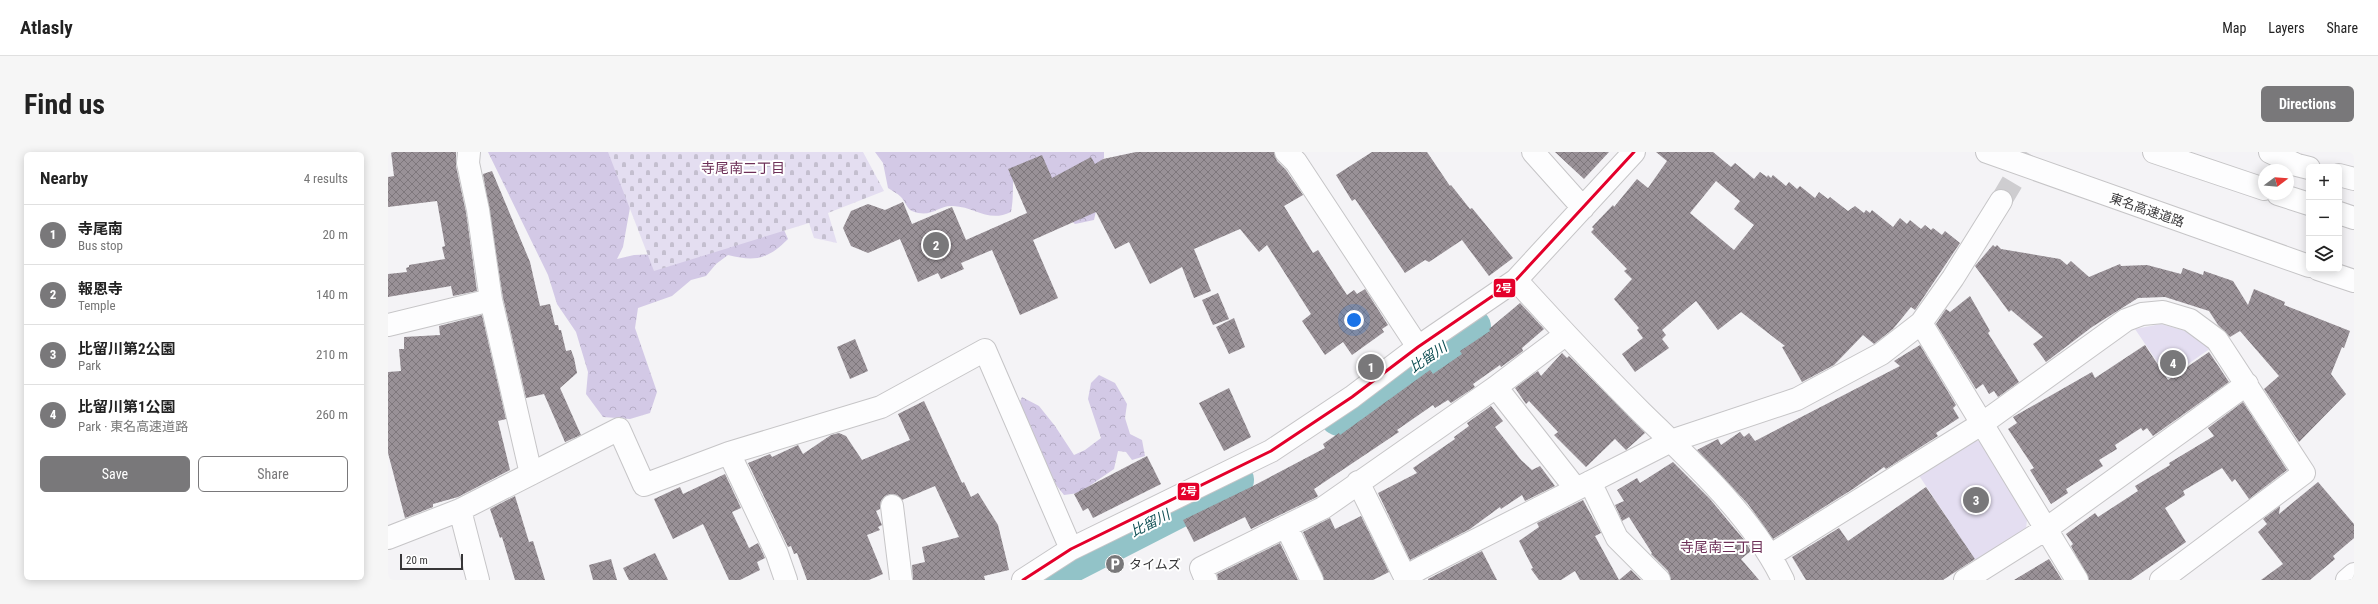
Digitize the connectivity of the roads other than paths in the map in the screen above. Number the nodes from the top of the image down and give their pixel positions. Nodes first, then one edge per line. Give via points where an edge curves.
1 (468, 152) edge
2 (1286, 152) edge
3 (1533, 152) edge
4 (1634, 152) edge
5 (1987, 152) edge
6 (2154, 152) edge
7 (2270, 152) edge
8 (2306, 167) edge
9 (2342, 176) edge
10 (2354, 179) edge
11 (2258, 187) edge
12 (2294, 199) edge
13 (2000, 201) tunnel mouth
14 (2306, 203) edge
15 (1583, 208) junction
16 (2342, 214) edge
17 (2354, 218) edge
18 (2306, 265) edge
19 (2327, 272) edge
20 (1516, 280) junction
21 (2354, 281) edge
22 (491, 300) junction
23 (1921, 323) junction
24 (388, 325) edge
25 (1565, 335) junction
26 (1418, 347) junction
27 (2246, 384) junction
28 (1496, 387) junction
29 (1983, 423) junction
30 (1671, 441) junction
31 (729, 453) junction
32 (531, 474) junction
33 (1358, 482) junction
34 (1583, 486) junction
35 (892, 506) dead end
36 (460, 510) junction
37 (1286, 526) junction
38 (2046, 529) junction
39 (388, 538) edge
40 (1071, 549) junction
41 (1771, 555) junction
42 (2354, 574) edge
43 (1033, 578) edge
44 (1406, 579) edge
45 (478, 580) edge
46 (786, 580) edge
47 (901, 580) edge
48 (1206, 580) edge
49 (1312, 580) edge
50 (1659, 580) edge
51 (1783, 580) edge
52 (1965, 580) edge
53 (2077, 580) edge
54 (2161, 580) edge
55 (2347, 580) edge

1 - 22 main road
2 - 26 main road via 1296,162
3 - 15 main road
4 - 15 main road
5 - 18 main road, 東名高速道路
6 - 11 main road
7 - 8 main road
9 - 10 main road
12 - 14 main road
13 - 23 main road via 1953,278
15 - 20 main road
16 - 17 main road
19 - 21 main road
20 - 25 main road
20 - 26 main road
22 - 24 main road
22 - 32 main road
23 - 29 main road
23 - 30 main road via 1881,354 1797,399
25 - 28 main road
25 - 30 main road
26 - 40 main road via 1352,397 1270,451
27 - 29 main road via 2217,340 2190,320 2163,312 2142,314 2126,320
27 - 38 main road
27 - 54 main road via 2304,473
28 - 33 main road
28 - 34 main road
29 - 38 main road
29 - 41 main road
30 - 34 main road
30 - 41 main road via 1725,499
31 - 32 main road via 644,485 620,429
31 - 40 main road via 881,407 985,350
31 - 46 main road via 777,554
32 - 36 main road
33 - 37 main road via 1323,508
33 - 44 main road
34 - 44 main road
34 - 50 main road via 1617,538
35 - 47 main road
36 - 39 main road
36 - 45 main road
37 - 48 main road via 1201,568
37 - 49 main road
38 - 52 main road
38 - 53 main road
40 - 43 main road
41 - 51 main road
42 - 55 main road

